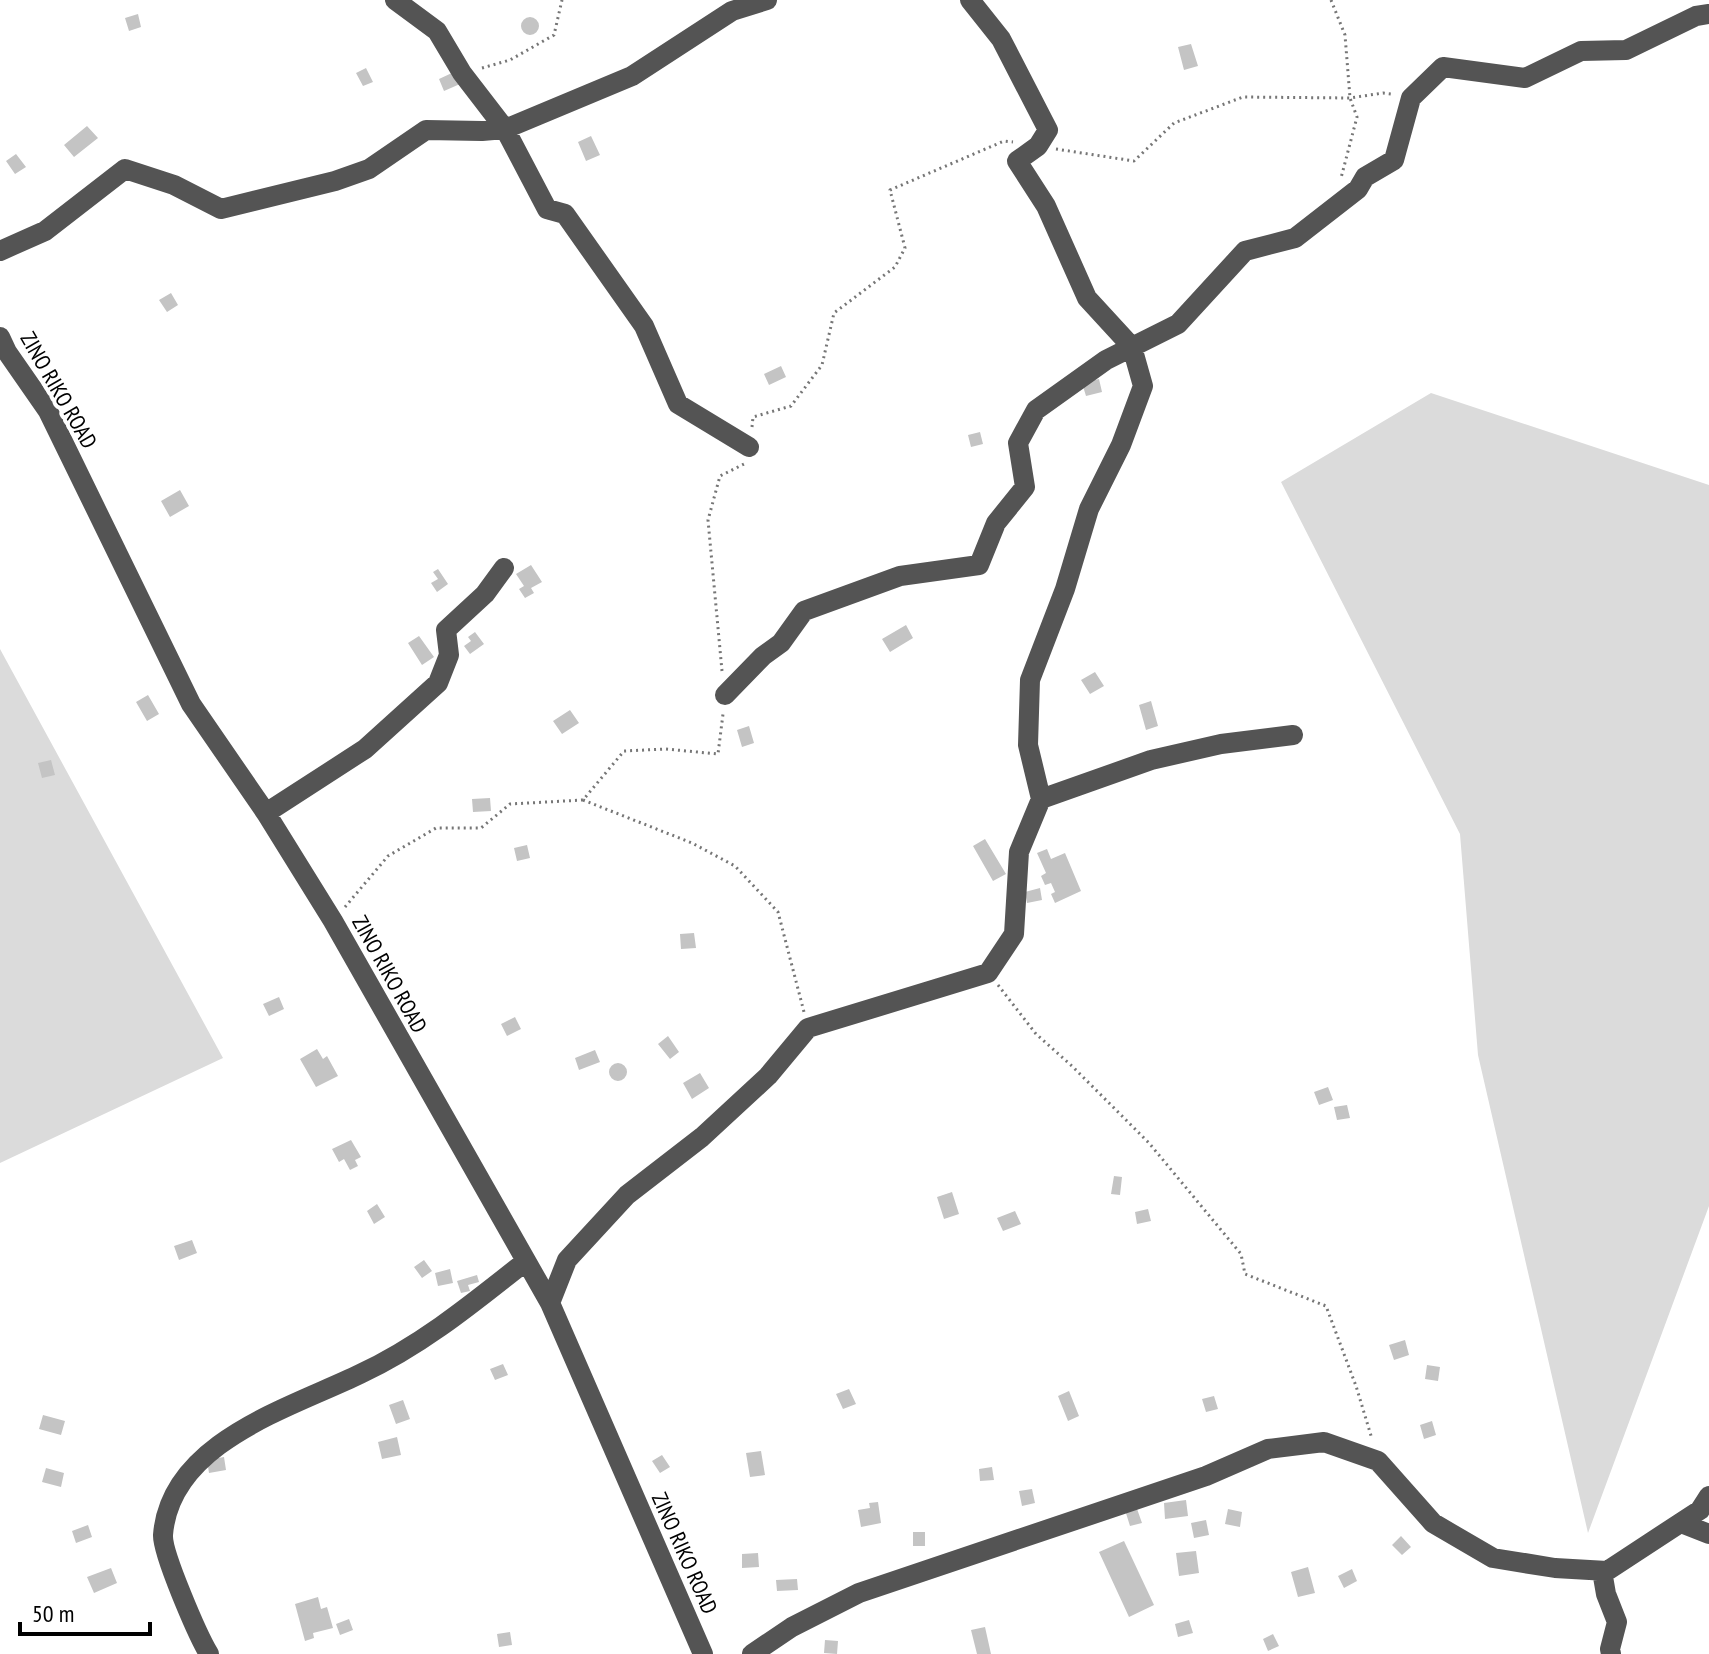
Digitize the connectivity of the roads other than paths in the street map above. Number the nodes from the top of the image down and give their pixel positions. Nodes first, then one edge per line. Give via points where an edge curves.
1 (395, 0) edge
2 (767, 0) edge
3 (970, 0) edge
4 (1709, 14) edge
5 (505, 129) junction
6 (0, 251) edge
7 (0, 337) edge
8 (1132, 347) junction
9 (749, 447) road end
10 (504, 568) dead end
11 (725, 695) road end
12 (1293, 735) dead end
13 (1041, 799) junction
14 (266, 813) junction
15 (526, 1261) junction
16 (550, 1303) junction
17 (1709, 1496) edge
18 (1681, 1523) junction
19 (1709, 1534) edge
20 (1602, 1571) junction
21 (209, 1654) edge
22 (703, 1654) edge
23 (752, 1654) edge
24 (1611, 1654) edge

1 - 5 street via 437,31
2 - 5 street via 732,11 632,76
3 - 8 street via 1001,39 1048,130 1038,146 1017,161 1046,206 1087,298
4 - 8 street via 1626,50 1581,51 1525,78 1443,67 1411,98 1394,160 1365,177 1358,189 1295,238 1245,251 1178,324
5 - 6 street via 426,130 369,169 221,209 174,185 125,169 45,231
5 - 9 street via 547,209 565,214 644,326 678,404
7 - 14 street, ZINO RIKO ROAD via 48,411 191,704
8 - 11 street via 1036,410 1018,443 1025,487 996,523 979,565 900,576 804,611 781,643
8 - 13 street via 1143,386 1089,509 1030,680 1028,745
10 - 14 street via 446,630 449,655 438,683 365,749
12 - 13 street via 1151,760
13 - 16 street via 1019,852 1014,934 988,973 808,1028 768,1076 702,1137 627,1195 567,1260
14 - 15 street, ZINO RIKO ROAD
15 - 16 street, ZINO RIKO ROAD
15 - 21 street via 428,1337 302,1398 209,1451 172,1498 163,1538
16 - 22 street, ZINO RIKO ROAD
17 - 18 street
18 - 19 street
18 - 20 street
20 - 23 street via 1493,1558 1433,1523 1378,1461 1324,1442 1268,1449 1206,1476 859,1593
20 - 24 street via 1617,1622

